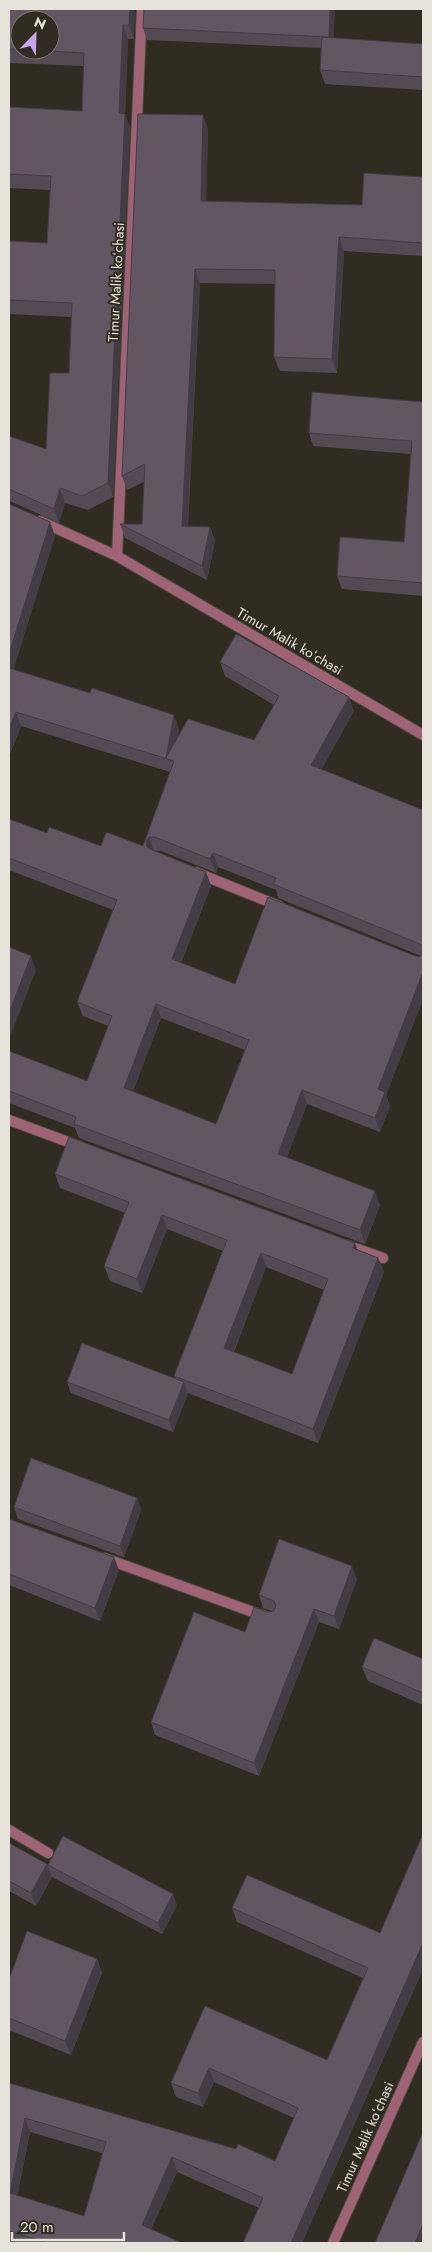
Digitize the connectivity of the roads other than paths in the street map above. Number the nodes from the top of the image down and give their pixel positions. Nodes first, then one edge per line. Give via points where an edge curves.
1 (142, 9) edge
2 (28, 515) edge
3 (117, 556) junction
4 (423, 735) edge
5 (185, 868) edge
6 (286, 908) edge
7 (9, 1120) edge
8 (93, 1151) edge
9 (336, 1241) edge
10 (383, 1258) dead end
11 (91, 1553) edge
12 (274, 1619) edge
13 (9, 1830) edge
14 (48, 1853) dead end
15 (423, 2042) edge
16 (333, 2243) edge

1 - 3 street, Timur Malik koʻchasi
2 - 3 street, Timur Malik koʻchasi
3 - 4 street, Timur Malik koʻchasi
5 - 6 street
7 - 8 street
9 - 10 street
11 - 12 street
13 - 14 street
15 - 16 street, Timur Malik koʻchasi

